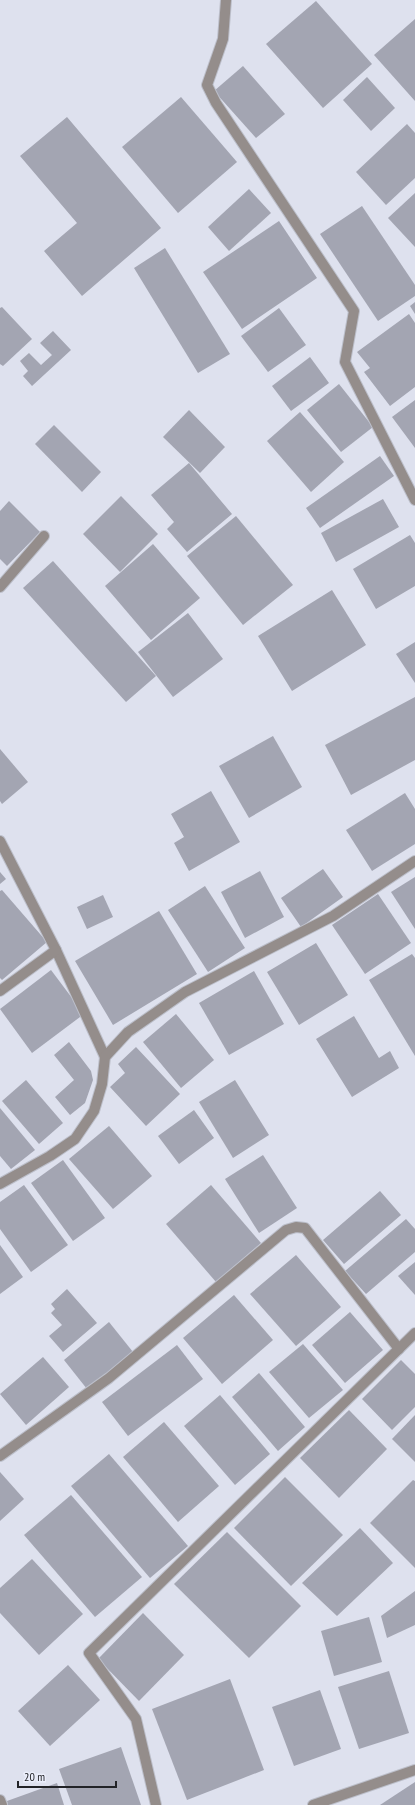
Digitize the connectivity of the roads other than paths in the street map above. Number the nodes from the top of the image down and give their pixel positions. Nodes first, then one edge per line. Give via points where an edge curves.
1 (226, 0) edge
2 (415, 500) edge
3 (44, 536) dead end
4 (0, 587) edge
5 (0, 840) edge
6 (415, 862) edge
7 (56, 950) junction
8 (0, 991) edge
9 (105, 1056) junction
10 (0, 1184) edge
11 (415, 1333) edge
12 (399, 1349) junction
13 (0, 1456) edge
14 (415, 1770) edge
15 (0, 1800) edge
16 (2, 1805) edge
17 (156, 1805) edge
18 (313, 1805) edge

1 - 2 street via 223,40 207,85 216,103 354,310 345,362
3 - 4 street
5 - 7 street
6 - 9 street via 333,916 185,992 128,1032
7 - 8 street
7 - 9 street
9 - 10 street via 102,1084 94,1111 75,1138 50,1156
11 - 12 street
12 - 13 street via 305,1228 296,1227 286,1230 109,1378
12 - 17 street via 90,1653 136,1719
14 - 18 street
15 - 16 street

